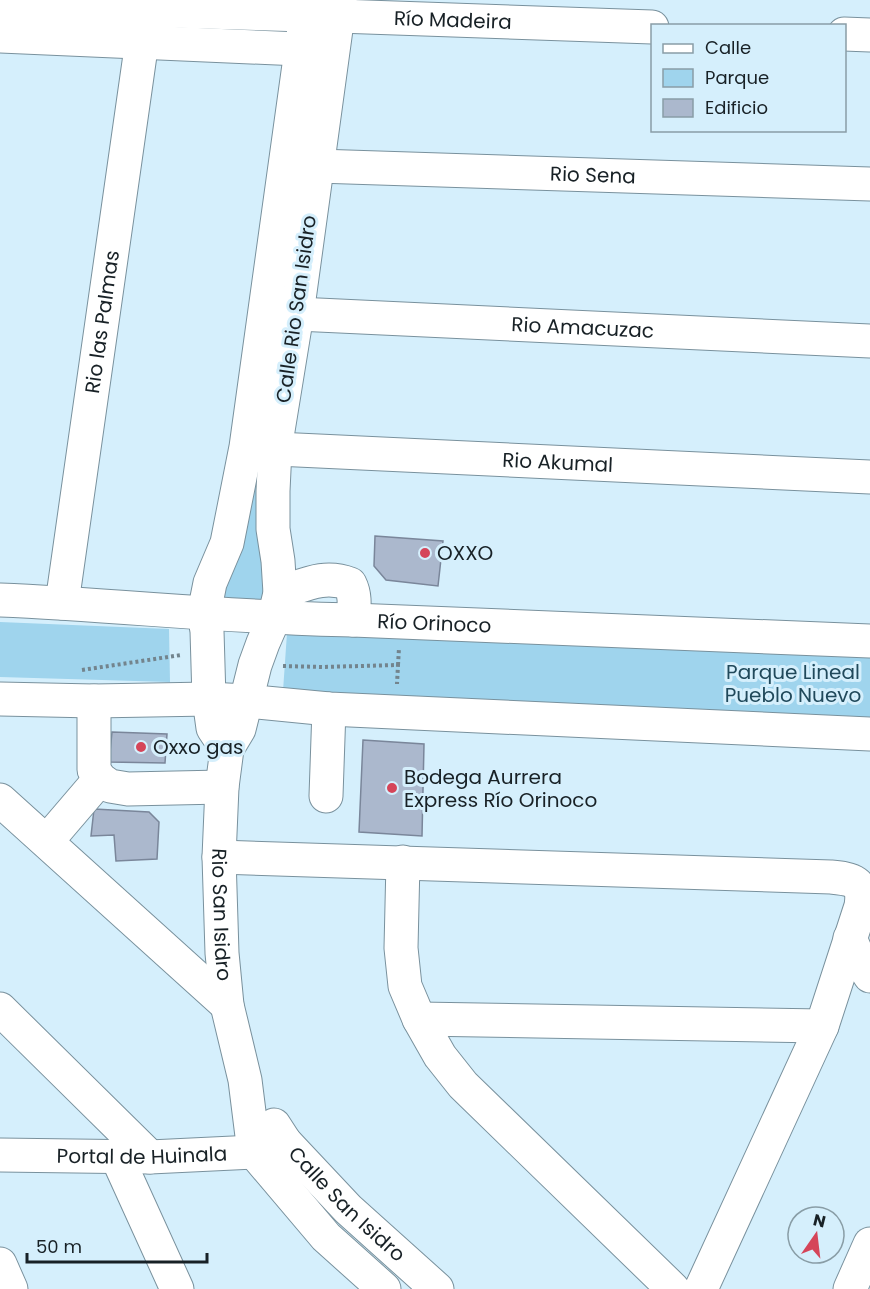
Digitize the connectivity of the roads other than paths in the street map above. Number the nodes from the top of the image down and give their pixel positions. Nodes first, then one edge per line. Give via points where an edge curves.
1 (0, 6) edge
2 (323, 8) edge
3 (77, 23) junction
4 (651, 27) edge
5 (846, 34) edge
6 (870, 35) edge
7 (0, 36) edge
8 (142, 41) junction
9 (317, 50) junction
10 (317, 166) junction
11 (870, 184) edge
12 (297, 314) junction
13 (870, 341) edge
14 (260, 448) junction
15 (870, 477) edge
16 (0, 600) edge
17 (62, 603) junction
18 (278, 605) junction
19 (204, 613) junction
20 (870, 641) edge
21 (0, 699) edge
22 (209, 699) junction
23 (246, 700) junction
24 (94, 701) junction
25 (329, 709) junction
26 (870, 734) edge
27 (227, 749) junction
28 (100, 779) junction
29 (222, 788) junction
30 (326, 796) dead end
31 (0, 800) edge
32 (47, 841) junction
33 (219, 856) junction
34 (403, 862) junction
35 (850, 938) junction
36 (870, 976) edge
37 (227, 1005) junction
38 (0, 1009) edge
39 (419, 1019) junction
40 (822, 1026) junction
41 (270, 1147) junction
42 (0, 1155) edge
43 (117, 1157) junction
44 (150, 1157) junction
45 (326, 1237) junction
46 (870, 1244) edge
47 (0, 1264) edge
48 (11, 1289) edge
49 (177, 1289) edge
50 (348, 1289) edge
51 (384, 1289) edge
52 (437, 1289) edge
53 (673, 1289) edge
54 (700, 1289) edge
55 (850, 1289) edge

1 - 3 street, Río Madeira
2 - 3 street, Río Madeira
2 - 4 street, Río Madeira
2 - 9 street, Calle Rio San Isidro
3 - 7 street, Río Madeira
3 - 8 street, Río Madeira
5 - 6 street
8 - 9 street, Río Madeira
8 - 17 street, Rio las Palmas
9 - 10 street, Calle Rio San Isidro
9 - 14 street, Calle Rio San Isidro
10 - 11 street, Rio Sena
10 - 12 street, Calle Rio San Isidro
12 - 13 street, Rio Amacuzac
12 - 14 street, Calle Rio San Isidro
14 - 15 street, Rio Akumal
14 - 18 street, Calle Rio San Isidro via 273,491
14 - 19 street, Calle Rio San Isidro via 210,583
16 - 17 street, Río Orinoco
17 - 19 street, Río Orinoco
18 - 19 street, Río Orinoco
18 - 20 street, Río Orinoco via 353,620
18 - 23 street, Rio San Isidro
19 - 22 street
21 - 24 street
22 - 23 street
22 - 24 street
22 - 27 street via 213,728
23 - 25 street
23 - 27 street, Rio San Isidro via 238,729
24 - 28 street via 94,770
25 - 26 street
25 - 30 street
27 - 29 street, Rio San Isidro
28 - 29 street via 110,786 128,789
28 - 32 street
29 - 33 street, Rio San Isidro
31 - 32 street
32 - 37 street
33 - 34 street
33 - 37 street, Rio San Isidro
34 - 35 street via 850,879 858,884 862,894
34 - 39 street via 405,986
35 - 36 street
35 - 40 street
37 - 41 street, Rio San Isidro via 245,1080
38 - 44 street
39 - 40 street
39 - 53 street via 440,1056 463,1085
40 - 54 street
41 - 44 street, Portal de Huinala
41 - 45 street, Calle San Isidro
41 - 52 street, Calle San Isidro via 348,1209
42 - 43 street, Portal de Huinala
43 - 44 street, Portal de Huinala
43 - 49 street
45 - 50 street
45 - 51 street, Calle San Isidro
46 - 55 street
47 - 48 street

